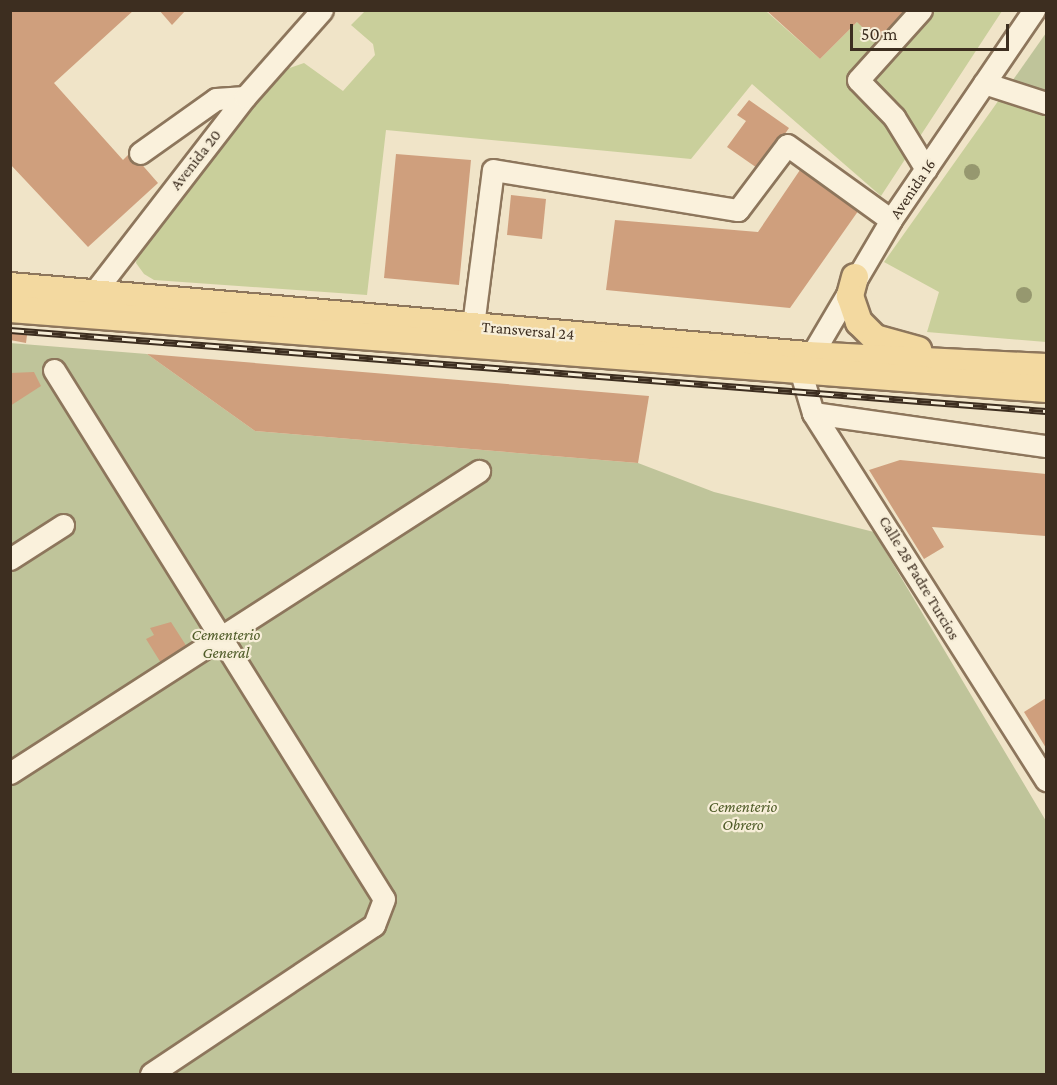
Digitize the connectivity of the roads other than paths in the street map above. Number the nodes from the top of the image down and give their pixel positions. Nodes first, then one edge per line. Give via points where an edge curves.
1 (322, 10) edge
2 (921, 10) edge
3 (1034, 10) edge
4 (984, 83) junction
5 (244, 97) junction
6 (1047, 103) edge
7 (140, 153) dead end
8 (926, 169) junction
9 (891, 220) junction
10 (855, 277) junction
11 (10, 286) edge
12 (93, 293) junction
13 (10, 309) edge
14 (76, 314) junction
15 (471, 336) junction
16 (950, 361) junction
17 (804, 364) junction
18 (1047, 367) edge
19 (54, 370) dead end
20 (1047, 389) edge
21 (813, 413) junction
22 (1047, 446) edge
23 (479, 471) dead end
24 (63, 525) dead end
25 (10, 559) edge
26 (221, 638) junction
27 (10, 773) edge
28 (1047, 780) edge
29 (151, 1074) edge

1 - 5 street, Avenida 20
2 - 8 street via 858,80 894,117
3 - 4 street, Avenida 16
4 - 6 street
4 - 8 street, Avenida 16
5 - 7 street via 216,99
5 - 12 street, Avenida 20
8 - 9 street, Avenida 16
9 - 10 street, Avenida 16
9 - 15 street via 787,145 738,210 493,170
10 - 16 main road via 852,310 866,330
10 - 17 street, Avenida 16
11 - 12 main road, Transversal 24
12 - 14 street, Avenida 20
12 - 15 main road, Transversal 24
13 - 14 main road, Transversal 24
14 - 15 main road, Transversal 24
15 - 17 main road, Transversal 24
16 - 17 main road, Transversal 24
16 - 18 main road, Transversal 24
17 - 20 main road, Transversal 24
17 - 21 street, Calle 28 Padre Turcios
19 - 26 street
21 - 22 street
21 - 28 street, Calle 28 Padre Turcios
23 - 26 street
24 - 25 street
26 - 27 street
26 - 29 street via 384,899 374,925

